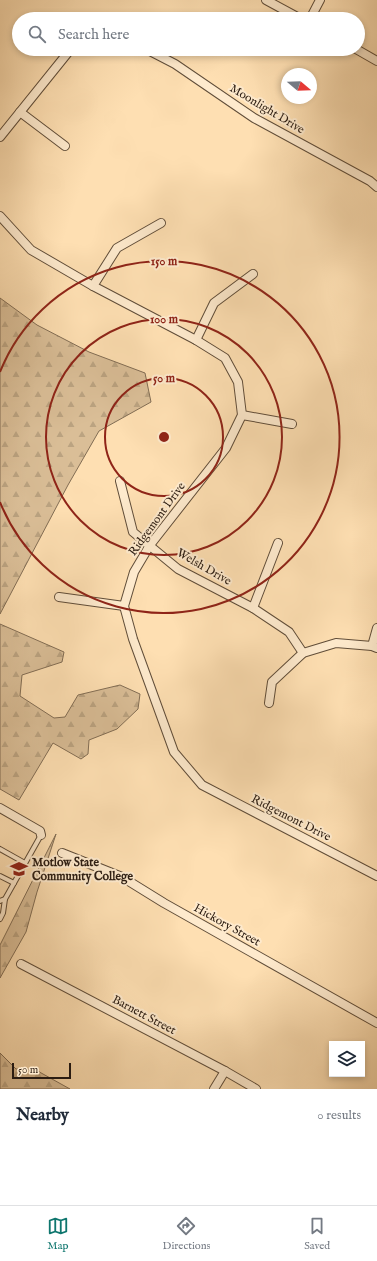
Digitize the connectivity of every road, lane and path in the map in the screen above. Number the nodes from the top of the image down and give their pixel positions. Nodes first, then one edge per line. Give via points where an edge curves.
1 (266, 0) edge
2 (320, 0) edge
3 (288, 12) edge
4 (314, 12) edge
5 (365, 54) edge
6 (65, 56) edge
7 (159, 56) edge
8 (377, 61) edge
9 (20, 112) junction
10 (0, 137) edge
11 (65, 146) dead end
12 (377, 187) edge
13 (0, 216) edge
14 (161, 223) dead end
15 (253, 274) dead end
16 (93, 286) junction
17 (196, 340) junction
18 (242, 415) junction
19 (292, 424) dead end
20 (120, 481) dead end
21 (278, 543) dead end
22 (150, 545) junction
23 (59, 597) dead end
24 (124, 606) junction
25 (253, 608) junction
26 (377, 628) edge
27 (374, 647) edge
28 (303, 653) junction
29 (269, 703) dead end
30 (0, 808) edge
31 (41, 835) joint
32 (0, 849) edge
33 (62, 853) dead end
34 (25, 863) junction
35 (0, 876) edge
36 (377, 876) edge
37 (14, 883) junction
38 (5, 899) junction
39 (0, 900) edge
40 (0, 919) edge
41 (21, 964) dead end
42 (377, 1023) edge
43 (225, 1071) junction
44 (214, 1089) edge
45 (256, 1089) edge

1 - 3 street
2 - 4 street
5 - 8 street
6 - 9 street
7 - 12 street, Moonlight Drive via 254,118
9 - 10 street
9 - 11 street
13 - 16 street via 31,250
14 - 16 street via 117,248
15 - 17 street via 214,303
16 - 17 street
17 - 18 street via 225,358 238,382
18 - 19 street
18 - 22 street, Ridgemont Drive via 226,448
20 - 22 street, Welsh Drive via 133,532
21 - 25 street
22 - 24 street, Ridgemont Drive via 134,572
22 - 25 street, Welsh Drive via 178,569
23 - 24 street
24 - 36 street, Ridgemont Drive via 133,639 174,752 202,785
25 - 28 street, Welsh Drive via 289,632
26 - 27 street
27 - 28 street via 336,643
28 - 29 street via 272,682
30 - 31 street via 40,831
31 - 34 lane
32 - 34 lane
33 - 42 street, Hickory Street via 122,877
34 - 37 lane
35 - 37 lane
37 - 38 lane
38 - 39 lane
38 - 40 lane
41 - 43 street, Barnett Street
43 - 44 street
43 - 45 street, Barnett Street

